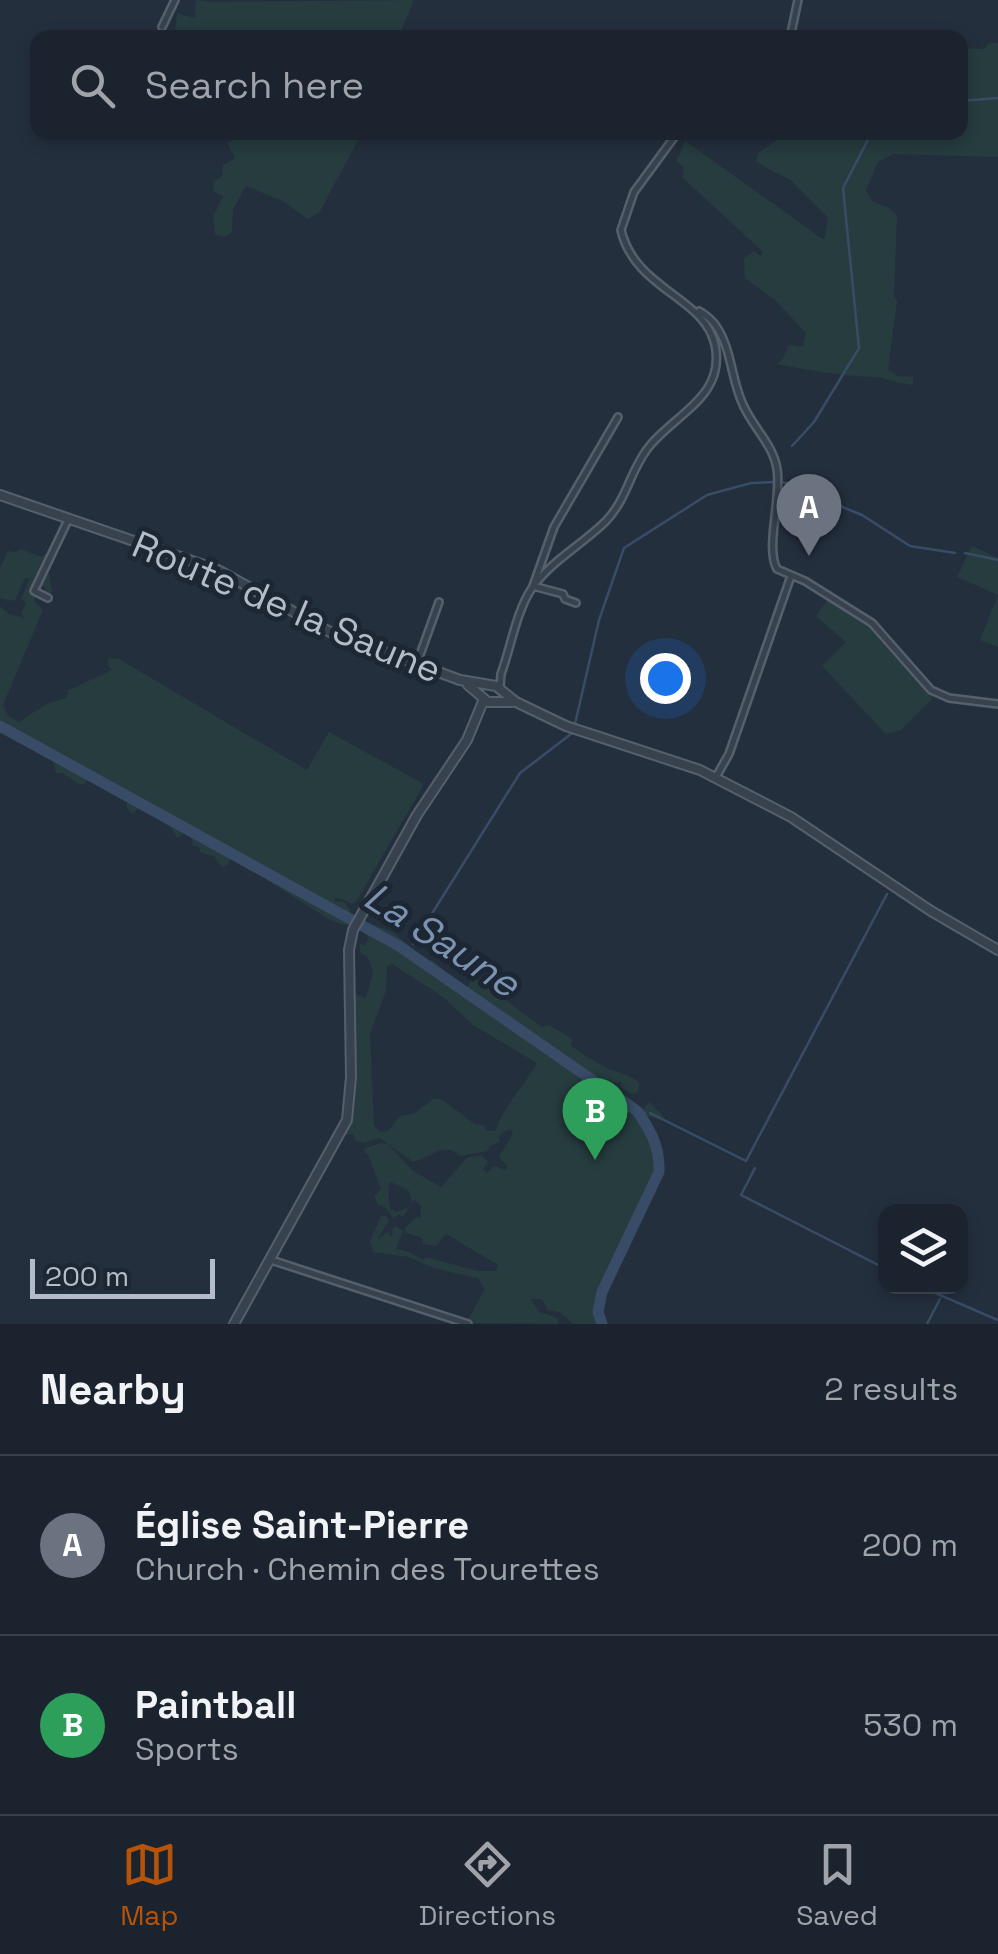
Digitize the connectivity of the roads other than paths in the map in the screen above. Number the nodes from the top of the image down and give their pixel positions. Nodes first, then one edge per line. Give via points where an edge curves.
1 (175, 0) edge
2 (798, 0) edge
3 (162, 27) dead end
4 (792, 30) edge
5 (672, 140) edge
6 (692, 308) junction
7 (618, 417) dead end
8 (0, 495) edge
9 (68, 518) junction
10 (791, 576) junction
11 (534, 586) junction
12 (48, 598) dead end
13 (439, 602) dead end
14 (576, 603) dead end
15 (417, 663) junction
16 (460, 680) junction
17 (495, 688) junction
18 (489, 700) junction
19 (516, 702) junction
20 (998, 704) edge
21 (716, 777) junction
22 (998, 950) edge
23 (268, 1258) junction
24 (234, 1324) edge
25 (468, 1324) edge

1 - 3 street
2 - 4 street
5 - 6 street via 634,192 621,230 652,279
6 - 10 street via 717,327 746,412 774,454 772,558
6 - 11 street via 716,348 710,386 650,445 606,520
7 - 11 street via 554,527
8 - 9 street, Route de la Saune
9 - 12 street via 34,591
9 - 15 street, Route de la Saune via 218,570 325,630
10 - 20 street via 872,622 937,694
10 - 21 street via 730,754
11 - 14 street
11 - 17 street
13 - 15 street
15 - 16 street, Route de la Saune
16 - 17 street, Route de la Saune
16 - 18 street, Route de la Saune
17 - 18 street
17 - 18 street
17 - 19 street, Route de la Saune
18 - 19 street, Route de la Saune
18 - 23 street via 353,930 347,1120
19 - 21 street, Route de la Saune via 583,733
21 - 22 street, Route de la Saune
23 - 24 street
23 - 25 street

